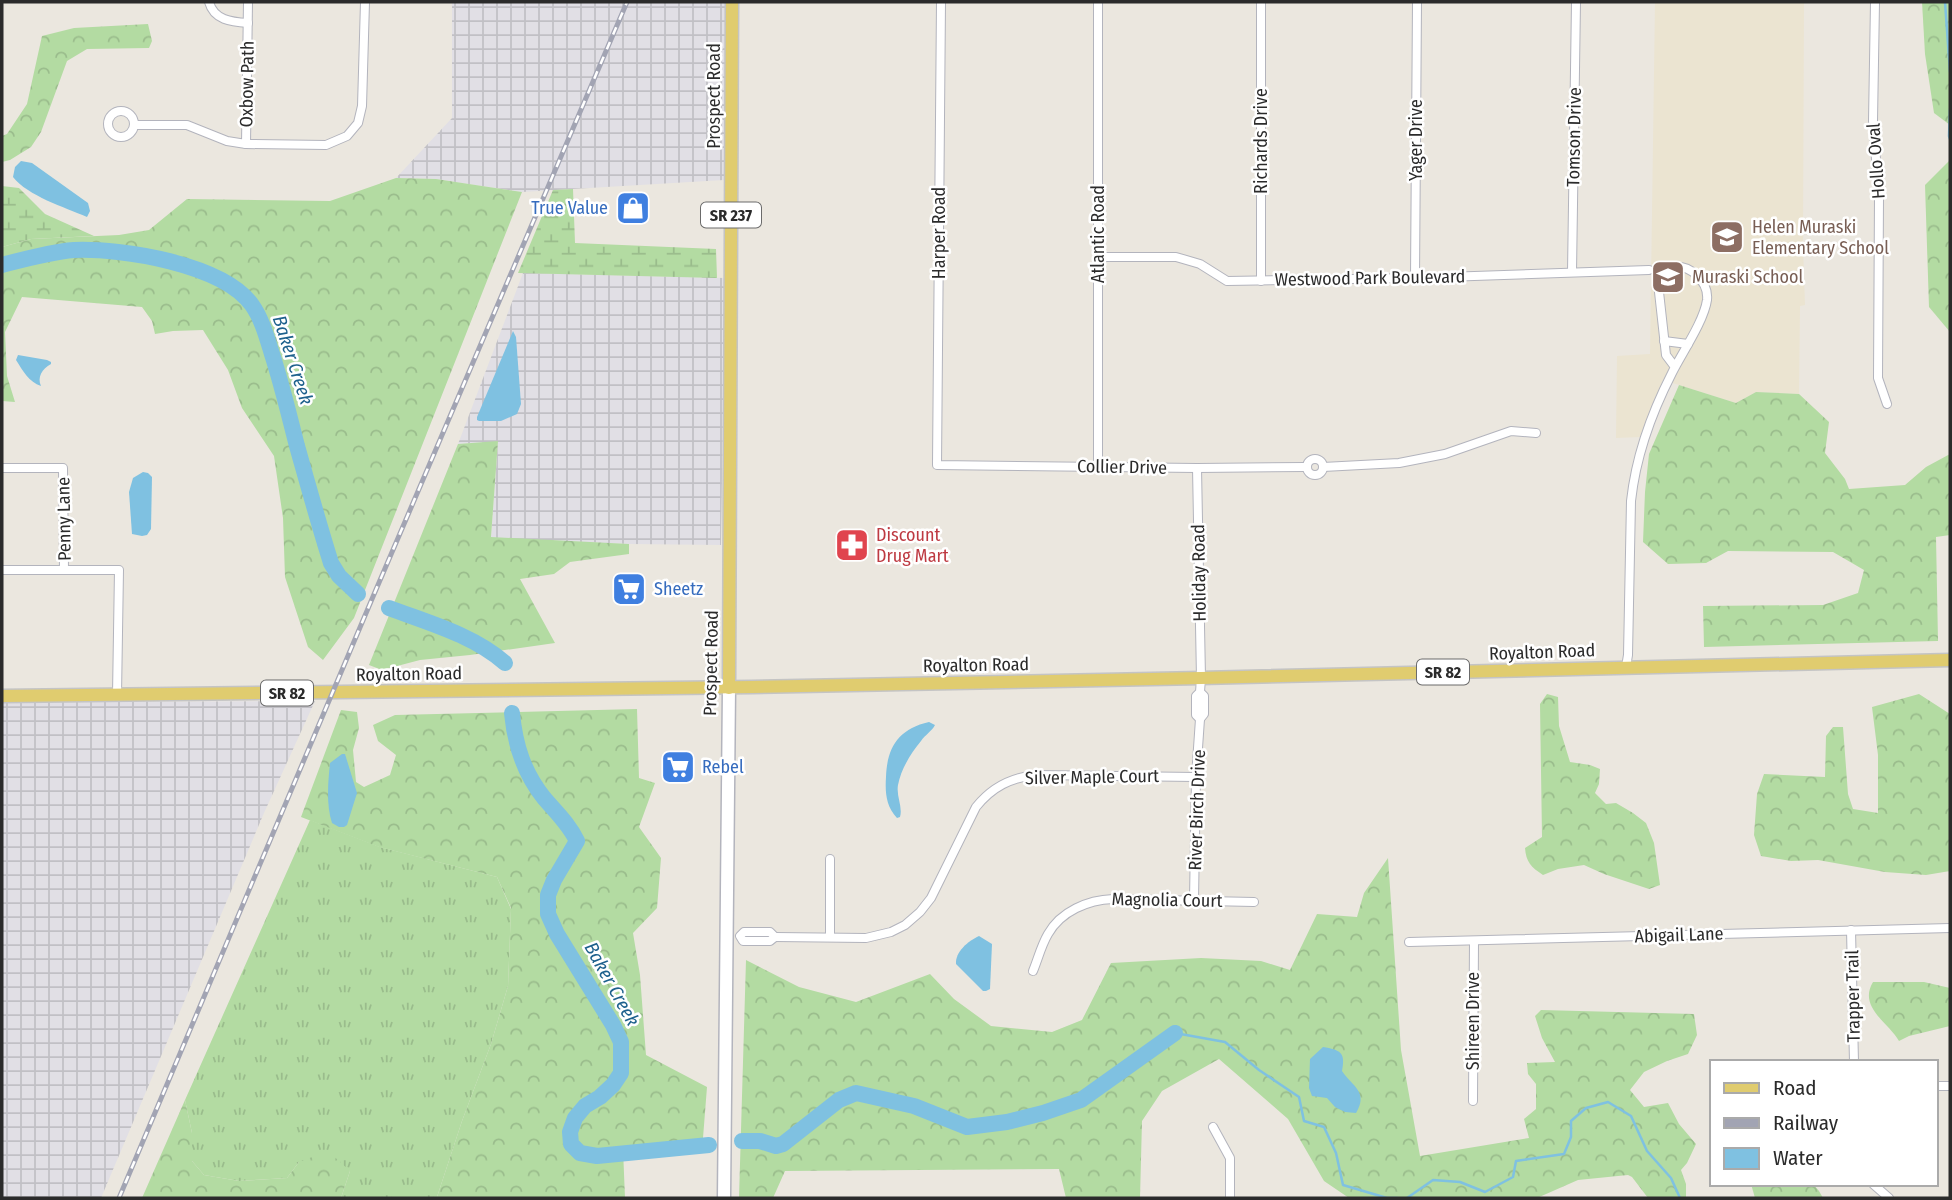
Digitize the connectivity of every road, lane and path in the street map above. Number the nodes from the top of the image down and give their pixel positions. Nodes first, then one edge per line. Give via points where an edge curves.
1 (209, 2) edge
2 (248, 2) edge
3 (365, 2) edge
4 (732, 2) edge
5 (941, 2) edge
6 (1097, 2) edge
7 (1261, 2) edge
8 (1417, 2) edge
9 (1576, 2) edge
10 (1875, 2) edge
11 (248, 23) junction
12 (134, 125) dead end
13 (246, 144) junction
14 (1097, 257) junction
15 (1649, 270) dead end
16 (1572, 272) junction
17 (1415, 278) junction
18 (1261, 281) junction
19 (1664, 341) junction
20 (1688, 344) junction
21 (1675, 367) junction
22 (1886, 404) dead end
23 (1536, 433) dead end
24 (937, 465) joint
25 (1097, 467) junction
26 (2, 468) edge
27 (1197, 468) junction
28 (2, 570) edge
29 (64, 570) junction
30 (1950, 660) edge
31 (1626, 667) junction
32 (1200, 678) junction
33 (729, 688) junction
34 (117, 695) junction
35 (2, 696) edge
36 (1196, 777) junction
37 (830, 859) dead end
38 (1194, 900) junction
39 (1254, 902) dead end
40 (1950, 928) edge
41 (1851, 930) junction
42 (726, 936) junction
43 (830, 937) junction
44 (1474, 941) junction
45 (1409, 942) dead end
46 (1033, 971) dead end
47 (1854, 1060) edge
48 (1473, 1101) dead end
49 (1213, 1127) dead end
50 (1875, 1186) edge
51 (724, 1198) edge
52 (1230, 1198) edge
53 (1889, 1198) edge

1 - 11 street, Oxbow Path via 222,18
2 - 11 street, Oxbow Path
3 - 13 street via 362,106 353,130 326,145
4 - 33 main road, Prospect Road / SR 237
5 - 24 street, Harper Road
6 - 14 street, Atlantic Road
7 - 18 street, Richards Drive
8 - 17 street, Yager Drive
9 - 16 street, Tomson Drive
10 - 22 street, Hollo Oval via 1878,378
11 - 13 street, Oxbow Path
12 - 13 street via 187,125
14 - 18 street, Westwood Park Boulevard via 1176,257 1200,264 1227,281
14 - 25 street, Atlantic Road
15 - 16 street, Westwood Park Boulevard
16 - 17 street, Westwood Park Boulevard
17 - 18 street, Westwood Park Boulevard
19 - 20 street
19 - 20 street via 1658,283 1662,271 1686,268 1705,286 1707,296
19 - 21 street via 1665,355
20 - 21 street
21 - 31 street via 1652,414 1633,478
23 - 27 street, Collier Drive via 1511,431 1445,454 1399,463 1323,467 1315,458 1306,467
24 - 25 street, Collier Drive
25 - 27 street, Collier Drive
26 - 29 street, Penny Lane via 63,468
27 - 32 street, Holiday Road
28 - 29 street
29 - 34 street via 119,570
30 - 31 main road, Royalton Road / SR 82
31 - 32 main road, Royalton Road / SR 82
32 - 33 main road, Royalton Road / SR 82
32 - 36 street, River Birch Drive
33 - 34 main road, Royalton Road / SR 82
33 - 42 street, Prospect Road
34 - 35 main road, Royalton Road / SR 82
36 - 38 street, River Birch Drive
36 - 43 street, Silver Maple Court via 1027,775 1005,782 976,807 931,898 913,919 874,937
37 - 43 street
38 - 39 street, Magnolia Court
38 - 46 street, Magnolia Court via 1113,899 1083,905 1053,927
40 - 41 street, Abigail Lane
41 - 44 street, Abigail Lane
41 - 47 street, Trapper Trail
42 - 43 street, Silver Maple Court via 770,932 775,937
42 - 51 street, Prospect Road
44 - 45 street, Abigail Lane
44 - 48 street, Shireen Drive
49 - 52 street via 1230,1158
50 - 53 street

